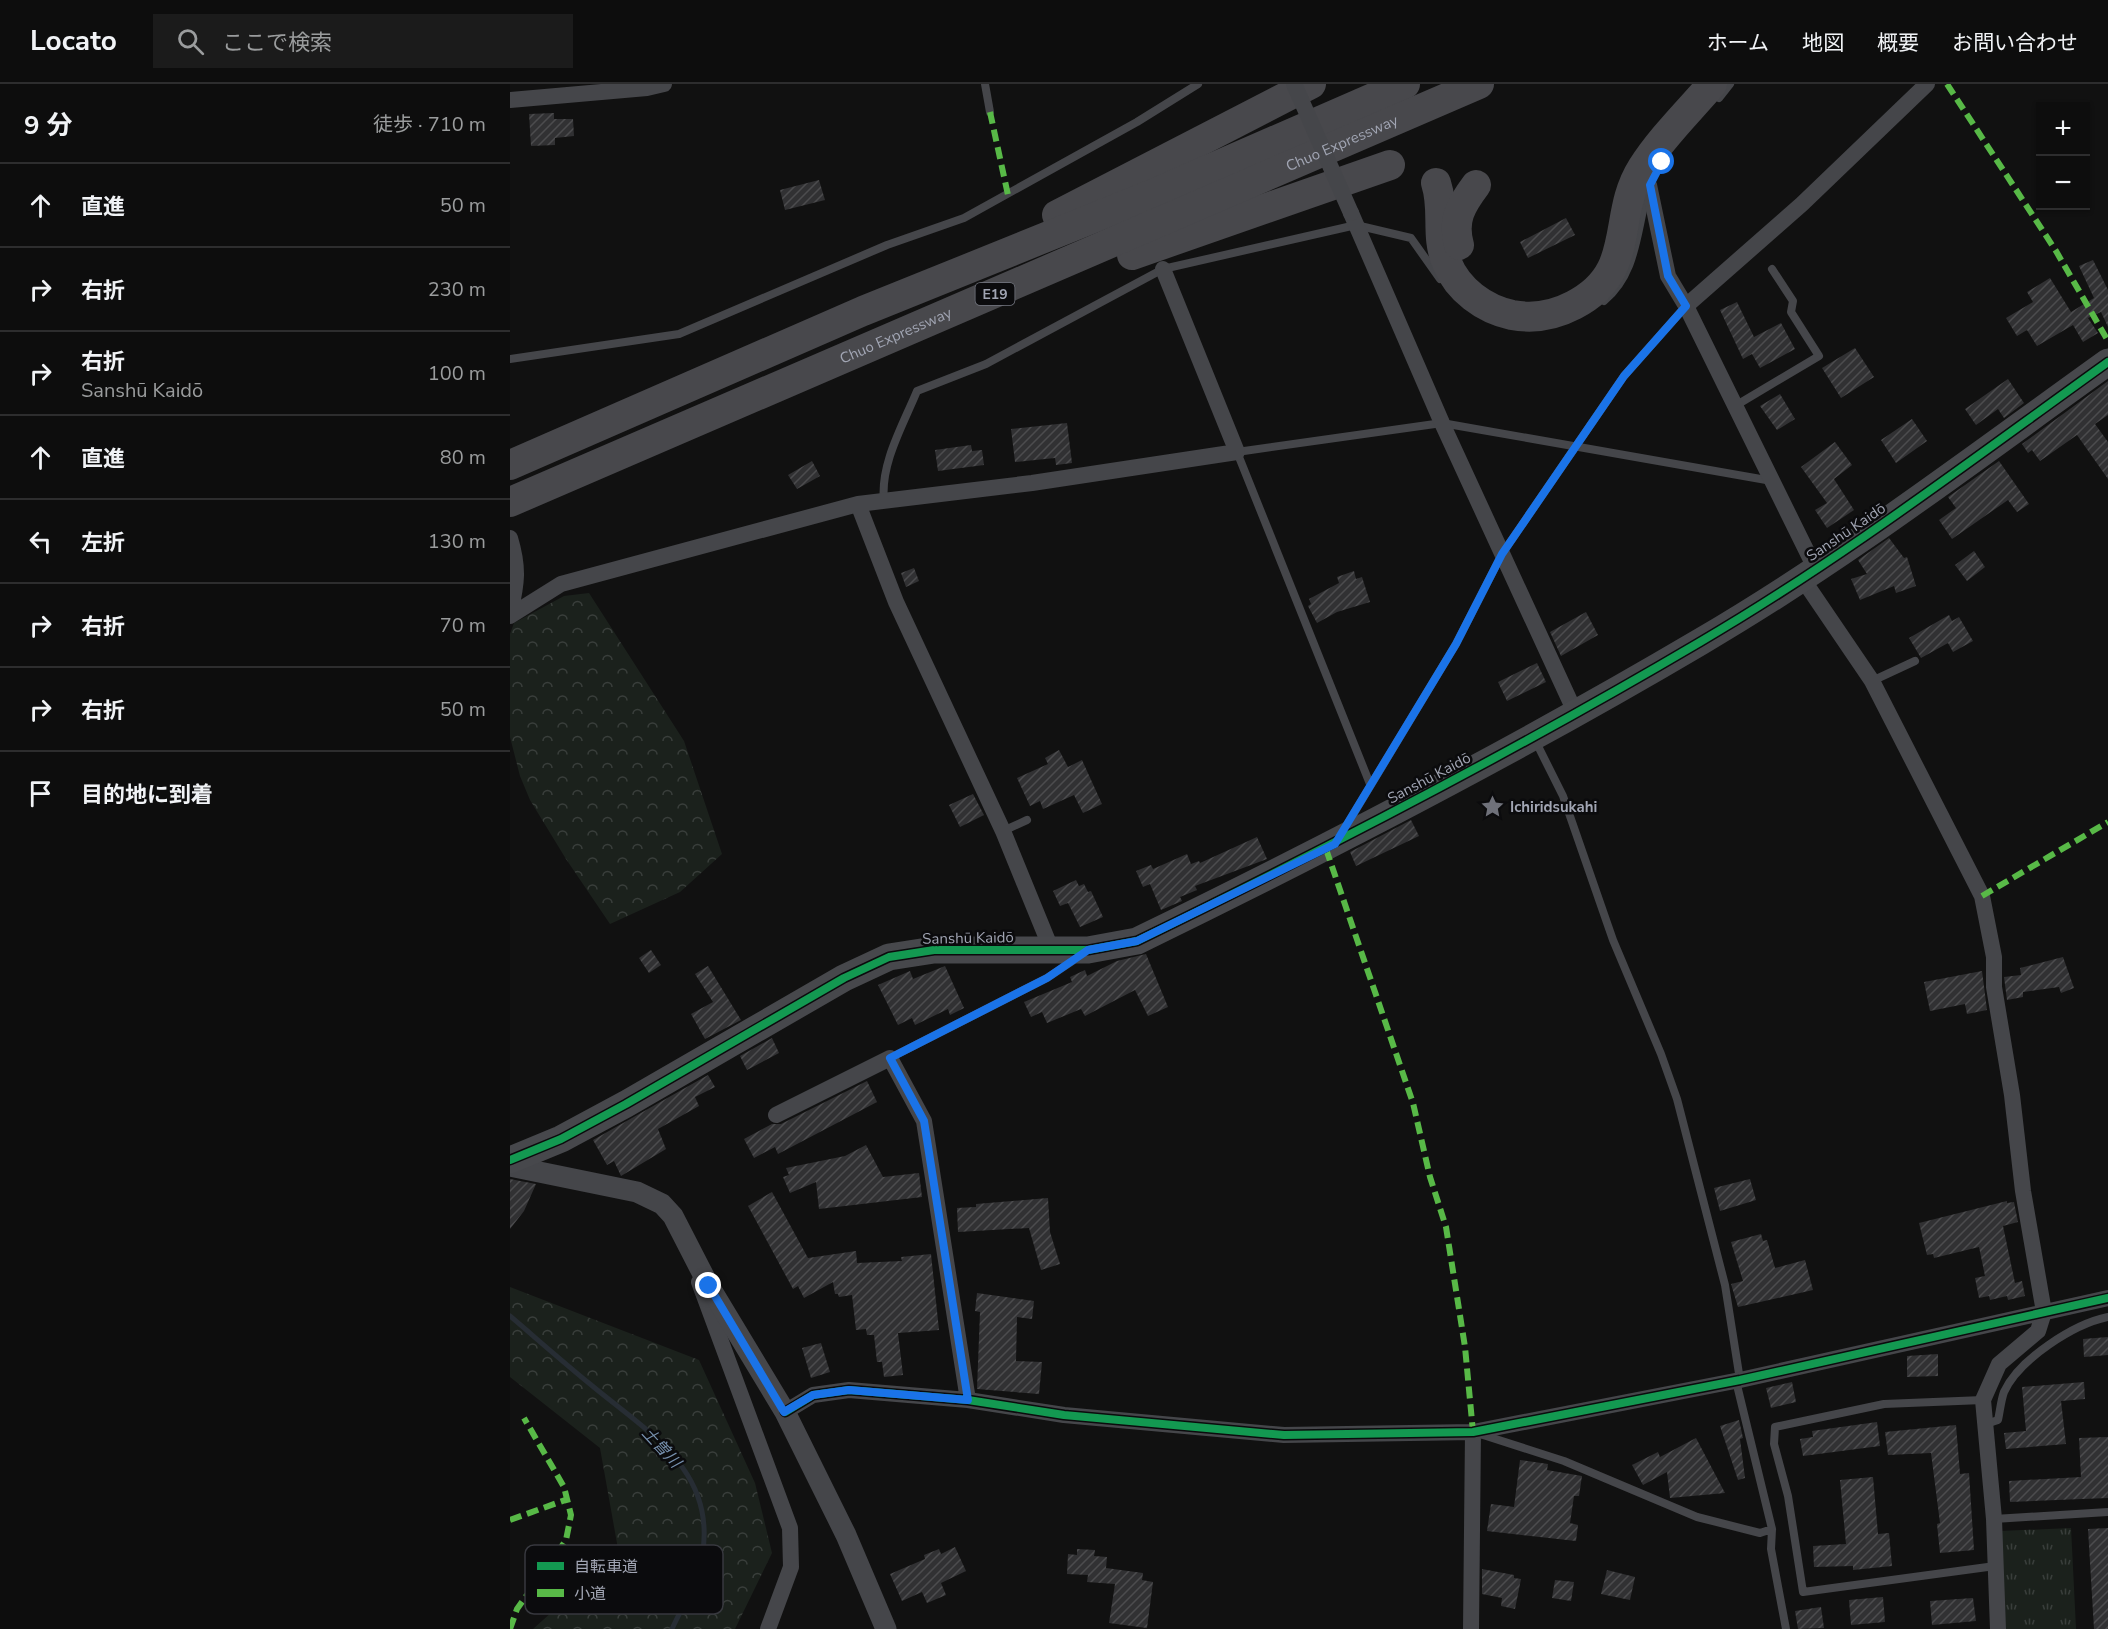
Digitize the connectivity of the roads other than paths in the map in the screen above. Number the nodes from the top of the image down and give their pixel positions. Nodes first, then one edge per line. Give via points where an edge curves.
1 (664, 84) edge
2 (985, 84) edge
3 (1198, 84) edge
4 (1294, 84) edge
5 (1311, 84) edge
6 (1405, 84) edge
7 (1479, 84) edge
8 (1690, 84) edge
9 (1730, 84) edge
10 (1927, 84) edge
11 (1714, 93) edge
12 (510, 100) edge
13 (990, 112) dead end
14 (1390, 165) dead end
15 (1652, 182) joint
16 (1437, 183) dead end
17 (1476, 185) dead end
18 (1353, 219) junction
19 (1163, 269) junction
20 (1772, 269) dead end
21 (1445, 286) dead end
22 (1599, 305) dead end
23 (1686, 306) junction
24 (863, 311) junction
25 (909, 330) junction
26 (510, 360) edge
27 (2108, 362) edge
28 (1735, 406) junction
29 (1442, 423) junction
30 (1576, 447) junction
31 (1237, 452) junction
32 (510, 465) edge
33 (1772, 481) junction
34 (884, 501) junction
35 (510, 502) edge
36 (858, 504) junction
37 (510, 538) edge
38 (1502, 554) junction
39 (1808, 573) junction
40 (510, 614) edge
41 (1915, 662) dead end
42 (1872, 681) junction
43 (1575, 712) junction
44 (1533, 737) junction
45 (1370, 784) junction
46 (1027, 820) dead end
47 (1003, 831) junction
48 (1335, 844) junction
49 (1088, 950) junction
50 (1052, 951) junction
51 (890, 1058) junction
52 (776, 1115) dead end
53 (510, 1160) edge
54 (510, 1166) edge
55 (679, 1227) junction
56 (2108, 1298) edge
57 (2085, 1303) junction
58 (2044, 1312) junction
59 (2108, 1317) edge
60 (2090, 1321) junction
61 (1738, 1380) junction
62 (968, 1400) junction
63 (1983, 1400) junction
64 (784, 1412) junction
65 (1986, 1424) junction
66 (1473, 1432) junction
67 (2108, 1512) edge
68 (1994, 1519) junction
69 (1772, 1529) junction
70 (1995, 1566) junction
71 (768, 1629) edge
72 (886, 1629) edge
73 (1471, 1629) edge
74 (1786, 1629) edge
75 (1998, 1629) edge

1 - 12 street
2 - 13 lane
3 - 26 lane via 964,218 887,245 679,334
4 - 18 street, bridge
5 - 24 highway
6 - 24 highway, Chuo Expressway / E19 via 1148,196
7 - 25 highway, Chuo Expressway / E19
8 - 17 highway via 1630,156 1617,183 1604,249 1589,273 1567,291 1553,297 1525,299 1498,293 1476,276 1461,253 1455,226 1462,204
9 - 11 lane
10 - 23 street via 1802,204
11 - 16 highway via 1651,155 1635,179 1622,242 1605,282 1569,308 1538,316 1516,315 1496,310 1463,288 1442,251
14 - 25 highway
15 - 22 lane via 1634,259 1618,289
15 - 23 street via 1668,276
18 - 19 lane
18 - 21 lane via 1411,238
18 - 29 street
19 - 31 street
19 - 34 lane via 986,364 917,391 892,451 883,486
20 - 28 lane via 1792,301 1791,312 1819,356
23 - 28 street
23 - 30 lane via 1624,376
24 - 32 highway, Chuo Expressway / E19
25 - 35 highway, Chuo Expressway / E19
27 - 39 main road, Sanshū Kaidō
28 - 33 street
29 - 30 lane
29 - 31 lane
29 - 38 street
30 - 33 lane
30 - 38 lane
31 - 34 street
31 - 45 lane
33 - 39 street
34 - 36 street
36 - 40 street via 561,584
36 - 47 street via 896,602
37 - 40 street via 517,563 517,586
38 - 43 street
38 - 45 lane via 1456,644
39 - 42 street
39 - 43 main road, Sanshū Kaidō via 1701,642
41 - 42 lane
42 - 58 street via 1982,896
43 - 44 main road, Sanshū Kaidō
44 - 48 main road, Sanshū Kaidō
44 - 61 lane via 1563,796 1613,940 1677,1099 1725,1286
45 - 48 lane
46 - 47 lane
47 - 50 street
48 - 49 main road, Sanshū Kaidō via 1137,941
49 - 50 main road, Sanshū Kaidō
49 - 51 lane via 1047,978
50 - 53 main road, Sanshū Kaidō via 934,950 889,957 844,978 561,1139
51 - 52 street
51 - 62 street via 924,1121
54 - 55 street via 648,1196 662,1204
55 - 64 street via 709,1286
55 - 71 street via 790,1528 791,1567
56 - 57 street
57 - 58 street
57 - 60 lane
58 - 61 street
58 - 63 street via 2038,1330 1999,1364
59 - 60 lane
60 - 65 lane via 2034,1355 2004,1393 1998,1420
61 - 66 street
61 - 69 lane
62 - 64 street via 849,1390 813,1395
62 - 66 street via 1064,1415 1284,1435
63 - 65 street
63 - 70 lane via 1884,1404 1775,1427 1774,1444 1788,1496 1803,1592
64 - 72 street via 846,1535
65 - 68 street
66 - 69 lane via 1564,1461 1696,1517 1760,1533
66 - 73 street
67 - 68 lane
68 - 70 street
69 - 74 lane via 1771,1549
70 - 75 street

